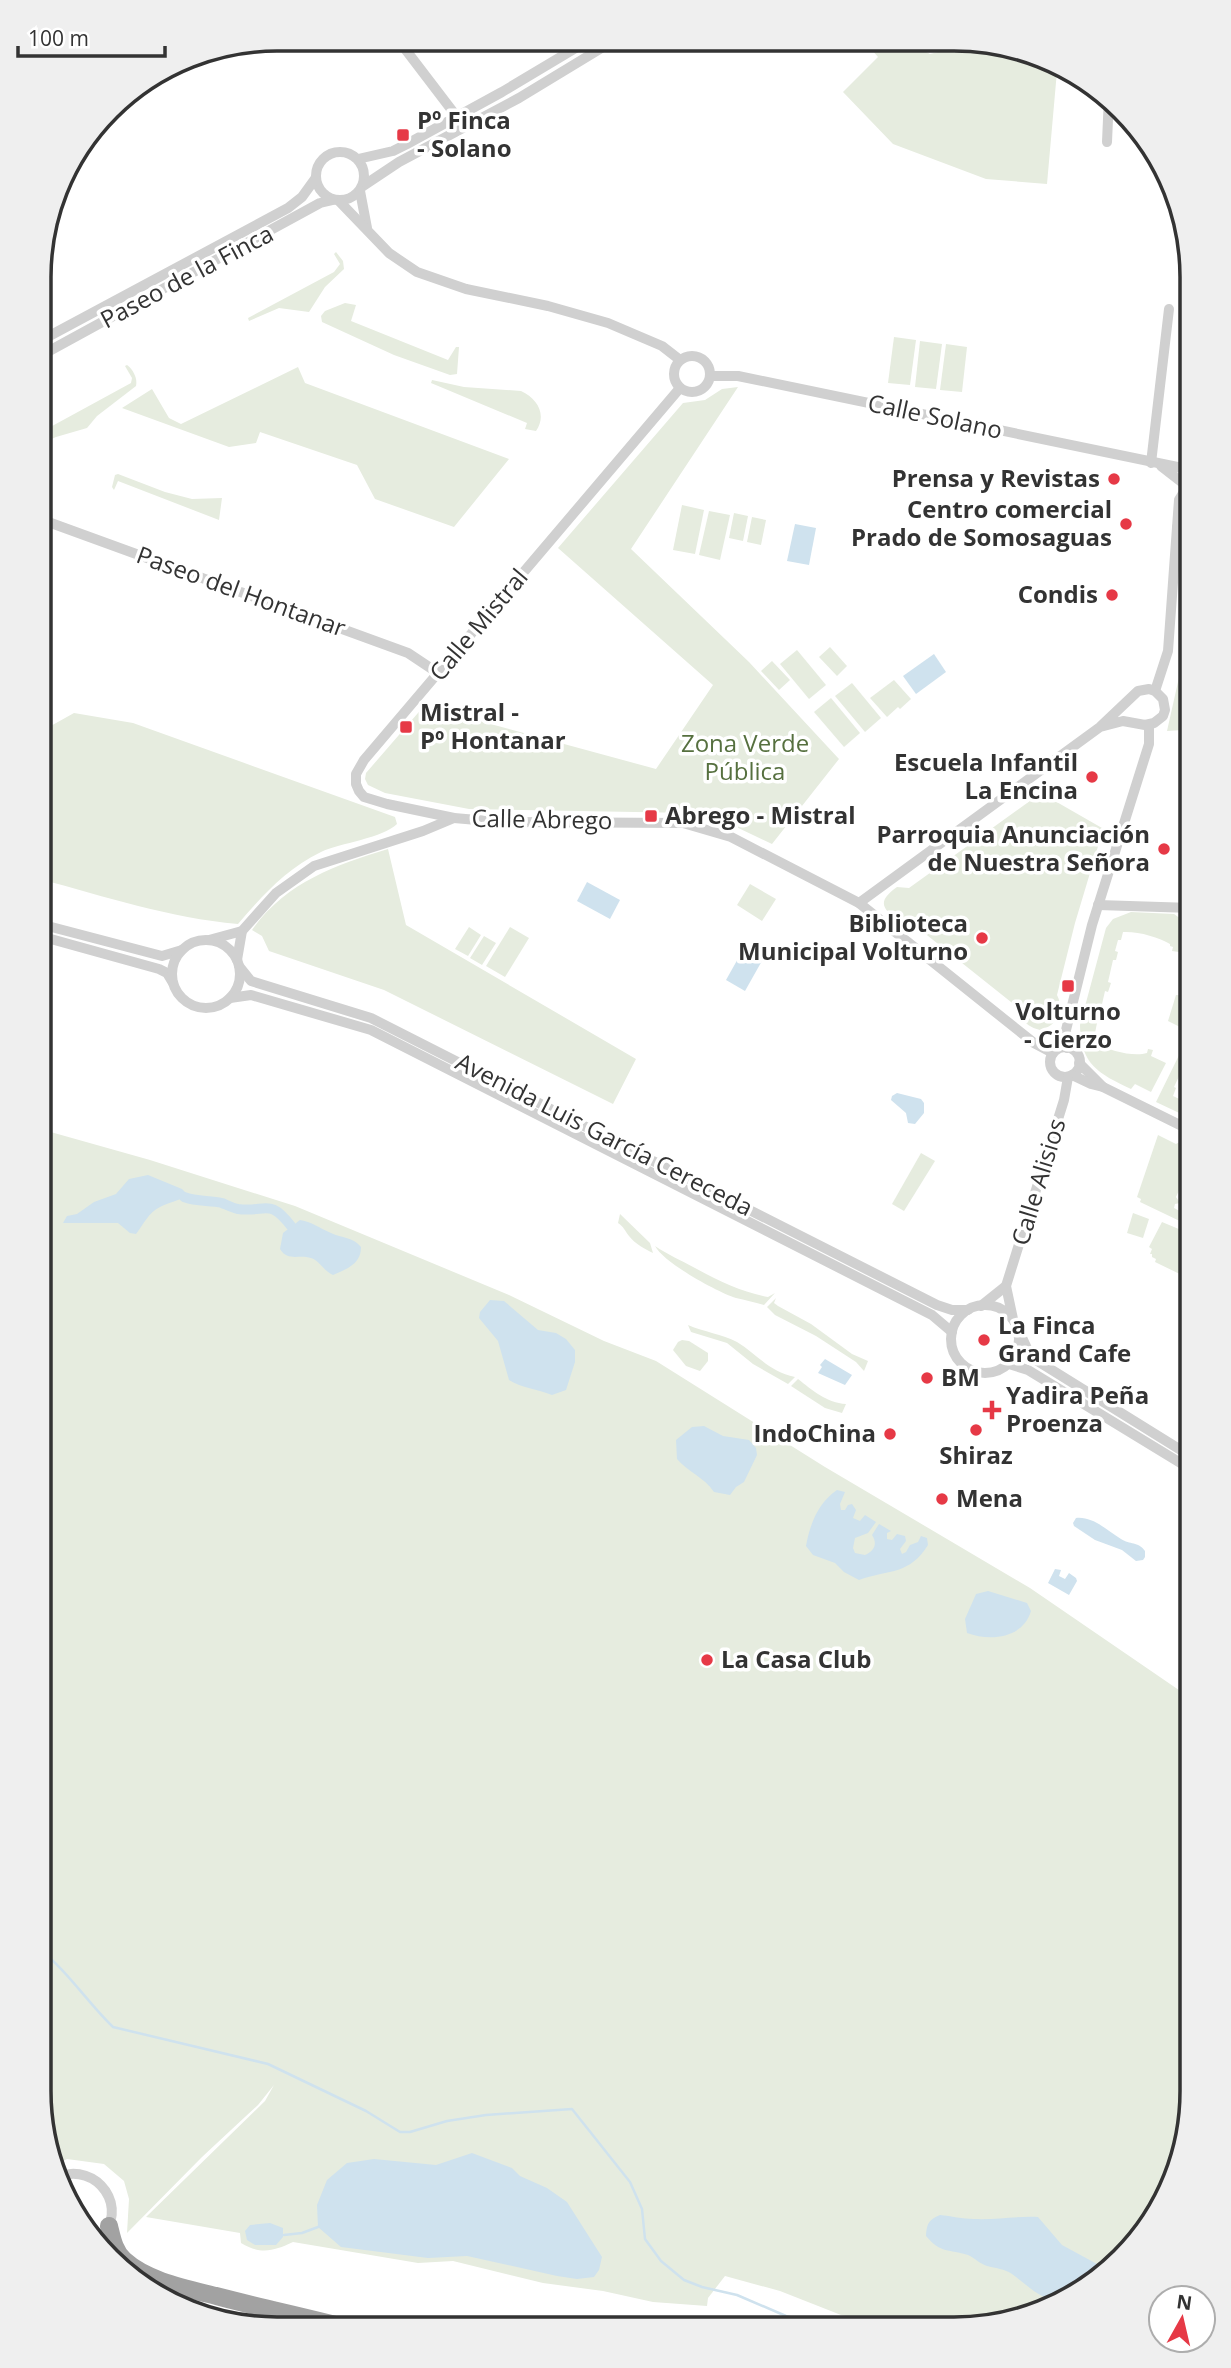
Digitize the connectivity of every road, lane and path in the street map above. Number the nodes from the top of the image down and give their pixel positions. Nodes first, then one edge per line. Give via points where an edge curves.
1 (405, 51) edge
2 (570, 51) edge
3 (596, 51) edge
4 (1108, 112) edge
5 (457, 117) junction
6 (1107, 142) dead end
7 (358, 159) junction
8 (315, 179) junction
9 (361, 188) junction
10 (336, 200) junction
11 (368, 230) junction
12 (1168, 309) dead end
13 (51, 335) edge
14 (51, 350) edge
15 (680, 360) junction
16 (711, 376) junction
17 (680, 388) junction
18 (1155, 464) junction
19 (1180, 468) edge
20 (1180, 480) edge
21 (1180, 499) edge
22 (51, 523) edge
23 (1180, 524) edge
24 (1177, 527) junction
25 (438, 673) junction
26 (1155, 691) junction
27 (1131, 700) junction
28 (1145, 724) junction
29 (1100, 727) junction
30 (454, 818) junction
31 (859, 903) junction
32 (1098, 905) junction
33 (1180, 908) edge
34 (51, 927) edge
35 (242, 931) junction
36 (51, 939) edge
37 (209, 940) junction
38 (182, 950) junction
39 (238, 963) junction
40 (174, 983) junction
41 (230, 998) junction
42 (1066, 1048) junction
43 (1053, 1053) junction
44 (1079, 1063) junction
45 (1070, 1076) junction
46 (1103, 1087) junction
47 (1180, 1125) edge
48 (1006, 1286) junction
49 (981, 1306) junction
50 (968, 1310) junction
51 (1013, 1319) junction
52 (1019, 1331) junction
53 (952, 1332) junction
54 (1009, 1364) junction
55 (1180, 1450) edge
56 (1180, 1463) edge
57 (67, 2174) edge
58 (104, 2233) edge
59 (115, 2248) edge
60 (136, 2269) edge
61 (302, 2317) edge

1 - 5 street
2 - 5 street
3 - 9 street
4 - 6 street
5 - 7 street via 393,151
7 - 8 street via 347,152 323,157
7 - 9 street via 365,176
8 - 10 street via 318,188
8 - 13 street, Paseo de la Finca via 289,208
9 - 10 street via 351,198
9 - 11 street
10 - 11 street
10 - 14 street, Paseo de la Finca via 320,203
11 - 15 street via 389,253 433,279 588,316 662,346
12 - 18 street
15 - 16 street via 701,358
15 - 17 street via 674,374
16 - 17 street via 703,390 695,393
16 - 18 street, Calle Solano via 738,376
17 - 25 street, Calle Mistral
18 - 19 street, Calle Solano
18 - 20 street, Calle Solano
21 - 24 street
22 - 25 street, Paseo del Hontanar via 408,653
23 - 24 street
24 - 26 street via 1168,651
25 - 30 street, Calle Mistral via 364,760 356,784 369,799
26 - 27 street via 1138,691
26 - 28 street via 1165,710 1159,720
27 - 28 street via 1130,711 1136,721
27 - 29 street
28 - 29 street via 1123,721
28 - 32 street via 1149,744
29 - 31 street
30 - 31 street, Calle Abrego via 698,825 762,851
30 - 35 street, Calle Abrego via 314,866 276,893
31 - 43 street, Calle Abrego via 1034,1043
32 - 33 street
32 - 42 street via 1066,1030
34 - 38 street via 162,956
35 - 37 street
35 - 39 street
36 - 40 street via 159,969
37 - 38 street
37 - 39 street via 229,948
38 - 40 street via 174,962
39 - 41 street via 240,980
39 - 50 street, Avenida Luis García Cereceda via 251,981 371,1017 937,1305
40 - 41 street via 180,996 198,1007 212,1007
41 - 53 street, Avenida Luis García Cereceda via 251,995 371,1030 932,1315
42 - 43 street
42 - 44 street via 1075,1052
43 - 45 street via 1052,1070
44 - 45 street
44 - 46 street
45 - 46 street
45 - 48 street, Calle Alisios
46 - 47 street
48 - 49 street
48 - 51 street
49 - 50 street
49 - 51 street via 1002,1309
50 - 53 street
51 - 52 street
52 - 54 street via 1019,1346
52 - 55 street via 1031,1357
53 - 54 street via 954,1353 968,1369 989,1373
54 - 56 street via 1028,1370
57 - 58 street via 79,2174 102,2185 112,2207
58 - 59 highway
60 - 61 highway via 191,2290

